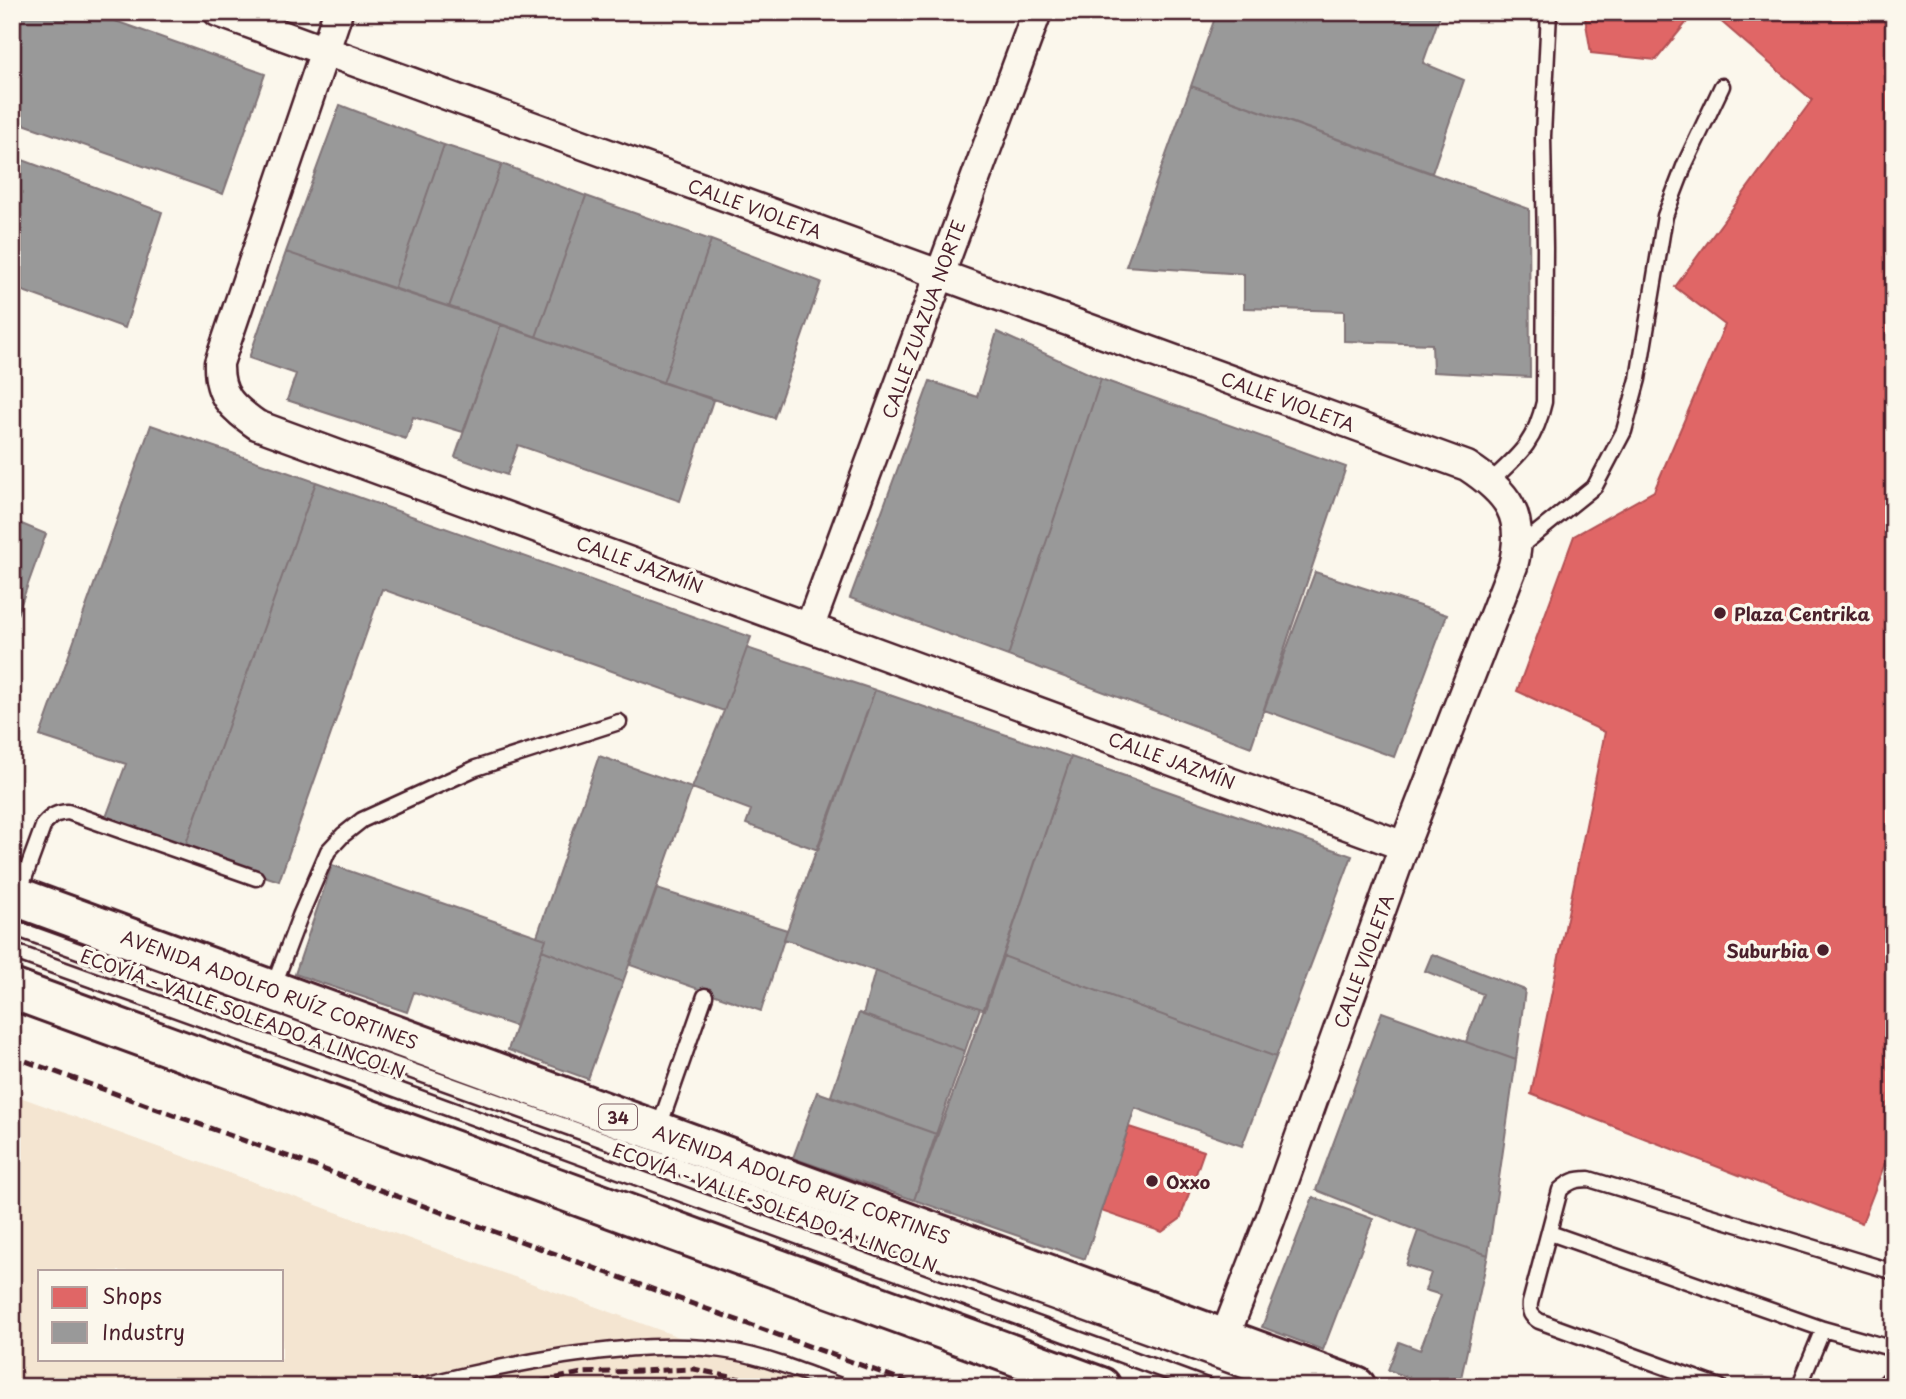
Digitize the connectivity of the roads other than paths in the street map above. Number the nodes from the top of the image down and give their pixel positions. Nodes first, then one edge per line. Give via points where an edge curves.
1 (218, 12) edge
2 (338, 12) edge
3 (1037, 12) edge
4 (1549, 12) edge
5 (324, 51) junction
6 (1723, 86) dead end
7 (939, 275) junction
8 (1490, 482) junction
9 (1517, 549) junction
10 (810, 626) junction
11 (619, 722) dead end
12 (1404, 846) junction
13 (256, 878) dead end
14 (14, 906) edge
15 (12, 951) edge
16 (12, 989) edge
17 (272, 990) junction
18 (705, 996) dead end
19 (657, 1131) junction
20 (1550, 1233) junction
21 (1894, 1272) edge
22 (1823, 1329) junction
23 (1224, 1339) junction
24 (1894, 1349) edge
25 (1894, 1374) edge
26 (418, 1387) edge
27 (843, 1387) edge
28 (1101, 1387) edge
29 (1209, 1387) edge
30 (1290, 1387) edge
31 (1356, 1387) edge
32 (1720, 1387) edge
33 (1799, 1387) edge
34 (1882, 1387) edge

1 - 5 street, CALLE VIOLETA
2 - 5 street, CALLE JAZMÍN
3 - 7 street, CALLE ZUAZUA NORTE
4 - 8 lane via 1543,136 1544,402 1531,439
5 - 7 street, CALLE VIOLETA
5 - 10 street, CALLE JAZMÍN via 219,363 219,379 228,401 257,425
6 - 9 lane via 1665,216 1638,379 1624,431 1595,486
7 - 8 street, CALLE VIOLETA via 1467,466
7 - 10 street, CALLE ZUAZUA NORTE
8 - 9 street, CALLE VIOLETA via 1509,502 1517,525
9 - 12 street, CALLE VIOLETA
10 - 12 street, CALLE JAZMÍN
11 - 17 lane via 476,768 362,820 328,851
12 - 23 street, CALLE VIOLETA
13 - 14 lane via 68,812 59,813 44,824
14 - 17 main road, AVENIDA ADOLFO RUÍZ CORTINES / 34
14 - 30 lane via 324,1038
15 - 29 lane, ECOVÍA - VALLE SOLEADO A LINCOLN
16 - 28 main road
17 - 19 main road, AVENIDA ADOLFO RUÍZ CORTINES / 34
18 - 19 lane
19 - 23 main road, AVENIDA ADOLFO RUÍZ CORTINES / 34
20 - 21 lane via 1560,1190 1568,1182 1589,1179
20 - 22 lane
20 - 32 lane via 1530,1303 1531,1316
22 - 24 lane
22 - 33 lane
23 - 31 main road, AVENIDA ADOLFO RUÍZ CORTINES / 34
25 - 34 lane
26 - 27 lane via 515,1363 682,1346 737,1353

